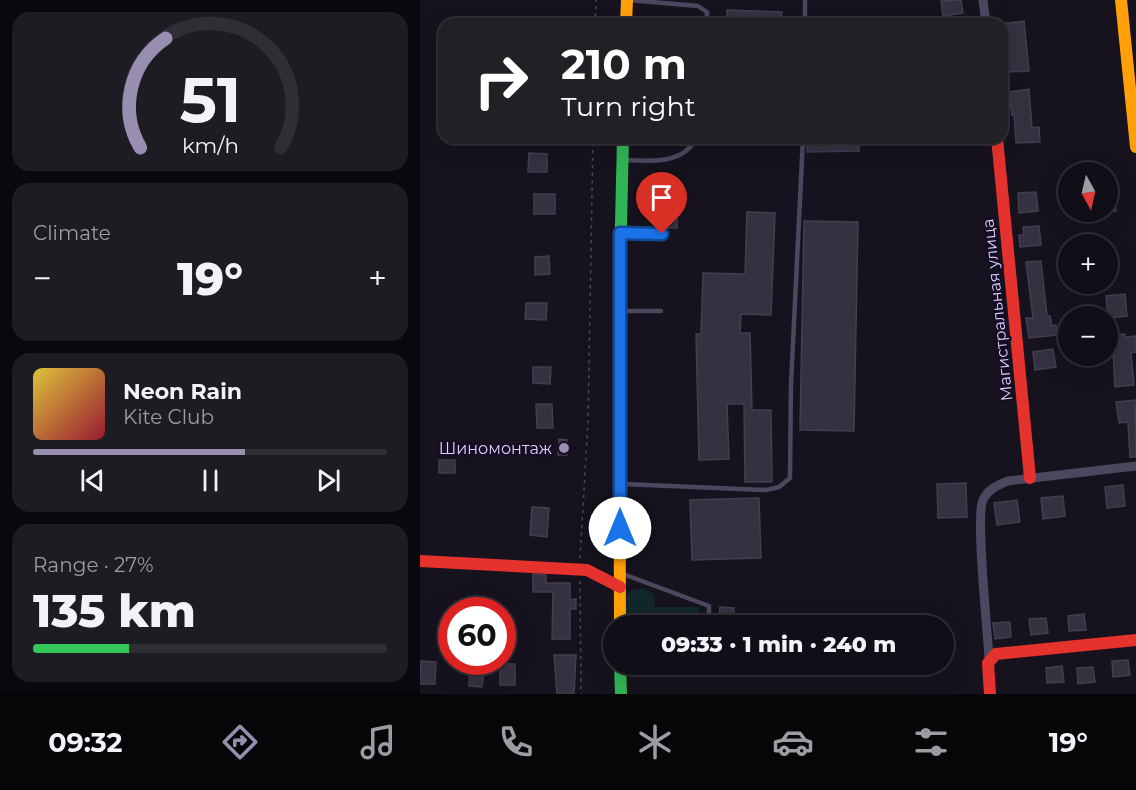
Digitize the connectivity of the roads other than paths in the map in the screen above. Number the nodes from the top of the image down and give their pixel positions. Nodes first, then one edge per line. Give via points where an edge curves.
1 (627, 0) edge
2 (806, 0) edge
3 (983, 0) edge
4 (1121, 0) edge
5 (626, 18) edge
6 (707, 18) edge
7 (805, 18) edge
8 (985, 18) edge
9 (623, 144) edge
10 (693, 144) edge
11 (803, 144) edge
12 (998, 144) edge
13 (1136, 147) edge
14 (622, 160) junction
15 (620, 233) junction
16 (662, 234) dead end
17 (619, 311) junction
18 (661, 311) dead end
19 (1136, 466) edge
20 (1030, 478) junction
21 (620, 484) junction
22 (420, 561) edge
23 (620, 573) junction
24 (620, 587) junction
25 (620, 615) edge
26 (709, 615) edge
27 (1136, 640) edge
28 (989, 658) junction
29 (622, 675) edge
30 (621, 694) edge
31 (990, 694) edge

1 - 5 street
1 - 6 lane via 698,6 707,12
2 - 7 lane
3 - 8 street
4 - 13 street
9 - 14 street
10 - 14 lane via 669,160
11 - 21 lane via 790,478 779,487 766,490
12 - 20 street, Магистральная улица
14 - 15 street
15 - 16 lane
15 - 17 street
17 - 18 lane
17 - 21 street
19 - 20 street
20 - 28 street via 1008,480 992,488 982,501
21 - 23 street
22 - 24 street via 587,570
23 - 24 street
23 - 26 lane via 709,606
24 - 25 street
27 - 28 street via 996,654
28 - 31 street
29 - 30 street

